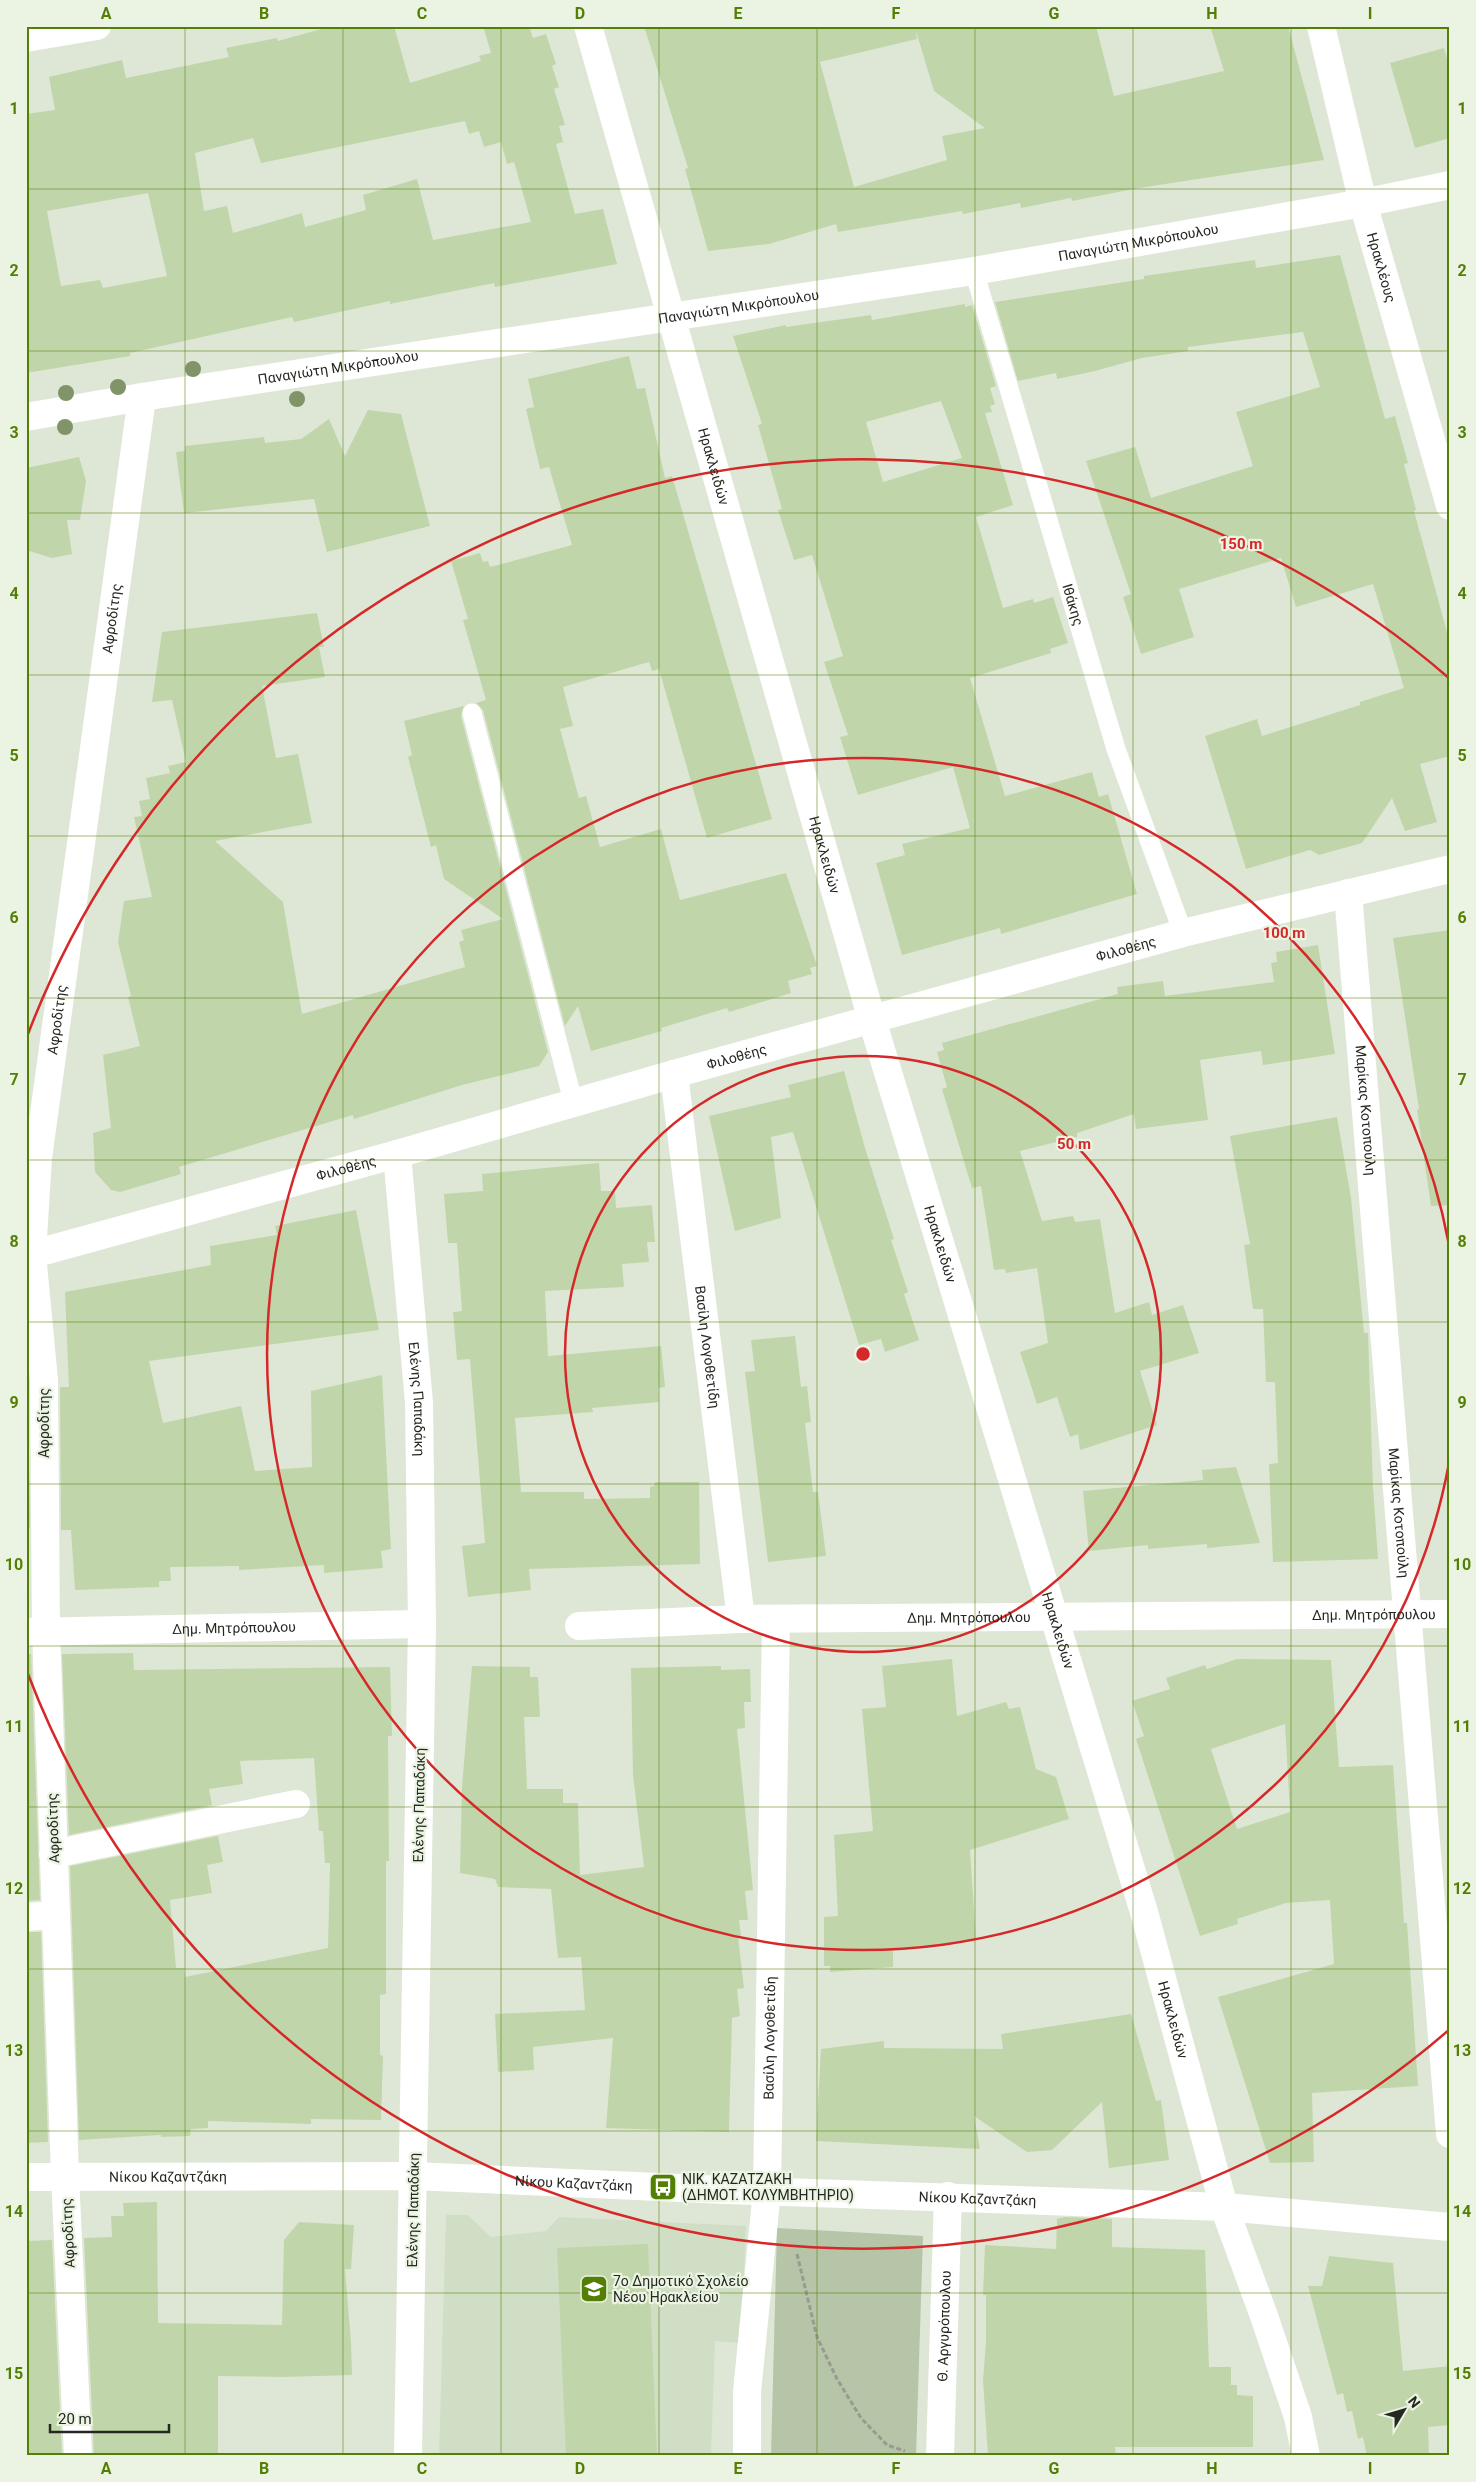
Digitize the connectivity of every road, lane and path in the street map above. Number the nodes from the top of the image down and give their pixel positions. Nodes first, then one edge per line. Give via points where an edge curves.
1 (97, 26) edge
2 (588, 26) edge
3 (1320, 26) edge
4 (26, 38) edge
5 (1450, 185) edge
6 (1363, 203) junction
7 (974, 272) junction
8 (672, 317) junction
9 (142, 397) junction
10 (26, 417) edge
11 (1450, 506) edge
12 (472, 713) dead end
13 (1450, 869) edge
14 (1348, 893) junction
15 (1183, 933) junction
16 (872, 1020) junction
17 (674, 1074) junction
18 (574, 1105) junction
19 (397, 1154) junction
20 (29, 1255) edge
21 (1407, 1614) junction
22 (1450, 1614) edge
23 (1053, 1617) junction
24 (741, 1619) junction
25 (776, 1619) junction
26 (422, 1624) junction
27 (579, 1626) dead end
28 (36, 1632) edge
29 (296, 1804) dead end
30 (53, 1854) junction
31 (56, 1915) junction
32 (26, 1917) edge
33 (1450, 2134) edge
34 (65, 2175) junction
35 (414, 2176) junction
36 (26, 2177) edge
37 (767, 2190) junction
38 (948, 2196) junction
39 (1224, 2207) junction
40 (1450, 2226) edge
41 (797, 2252) dead end
42 (912, 2453) dead end
43 (78, 2456) edge
44 (408, 2456) edge
45 (747, 2456) edge
46 (940, 2456) edge
47 (1306, 2456) edge

1 - 4 street
2 - 8 street, Ηρακλειδών
3 - 6 street, Ηρακλέους
5 - 6 street, Παναγιώτη Μικρόπουλου
6 - 7 street, Παναγιώτη Μικρόπουλου
6 - 11 street, Ηρακλέους
7 - 8 street, Παναγιώτη Μικρόπουλου
7 - 15 lane, Ιθάκης via 1116,749
8 - 9 street, Παναγιώτη Μικρόπουλου
8 - 16 street, Ηρακλειδών
9 - 10 street, Παναγιώτη Μικρόπουλου
9 - 20 street, Αφροδίτης via 38,1158
12 - 18 lane
13 - 14 street, Φιλοθέης
14 - 15 street, Φιλοθέης
14 - 21 street, Μαρίκας Κοτοπούλη
15 - 16 street, Φιλοθέης
16 - 17 street, Φιλοθέης
16 - 23 street, Ηρακλειδών
17 - 18 street, Φιλοθέης
17 - 24 street, Βασίλη Λογοθετίδη
18 - 19 street, Φιλοθέης
19 - 20 street, Φιλοθέης
19 - 26 street, Ελένης Παπαδάκη via 419,1403
20 - 28 street, Αφροδίτης via 44,1380
21 - 22 street, Δημ. Μητρόπουλου
21 - 23 street, Δημ. Μητρόπουλου
21 - 33 street, Μαρίκας Κοτοπούλη
23 - 25 street, Δημ. Μητρόπουλου
23 - 39 street, Ηρακλειδών via 1144,1912
24 - 25 street, Δημ. Μητρόπουλου
24 - 27 street, Δημ. Μητρόπουλου
25 - 37 street, Βασίλη Λογοθετίδη
26 - 28 street, Δημ. Μητρόπουλου
26 - 35 street, Ελένης Παπαδάκη
28 - 30 street, Αφροδίτης
29 - 30 street
30 - 31 street, Αφροδίτης
31 - 32 street
31 - 34 street, Αφροδίτης
34 - 35 street, Νίκου Καζαντζάκη
34 - 36 street, Νίκου Καζαντζάκη
34 - 43 street, Αφροδίτης
35 - 37 street, Νίκου Καζαντζάκη
35 - 44 street, Ελένης Παπαδάκη
37 - 38 street, Νίκου Καζαντζάκη
37 - 45 street, Βασίλη Λογοθετίδη via 747,2392
38 - 39 street, Νίκου Καζαντζάκη
38 - 46 street, Θ. Αργυρόπουλου
39 - 40 street, Νίκου Καζαντζάκη
39 - 47 street, Ηρακλειδών via 1295,2408
41 - 42 path via 817,2338 837,2379 861,2418 887,2445

